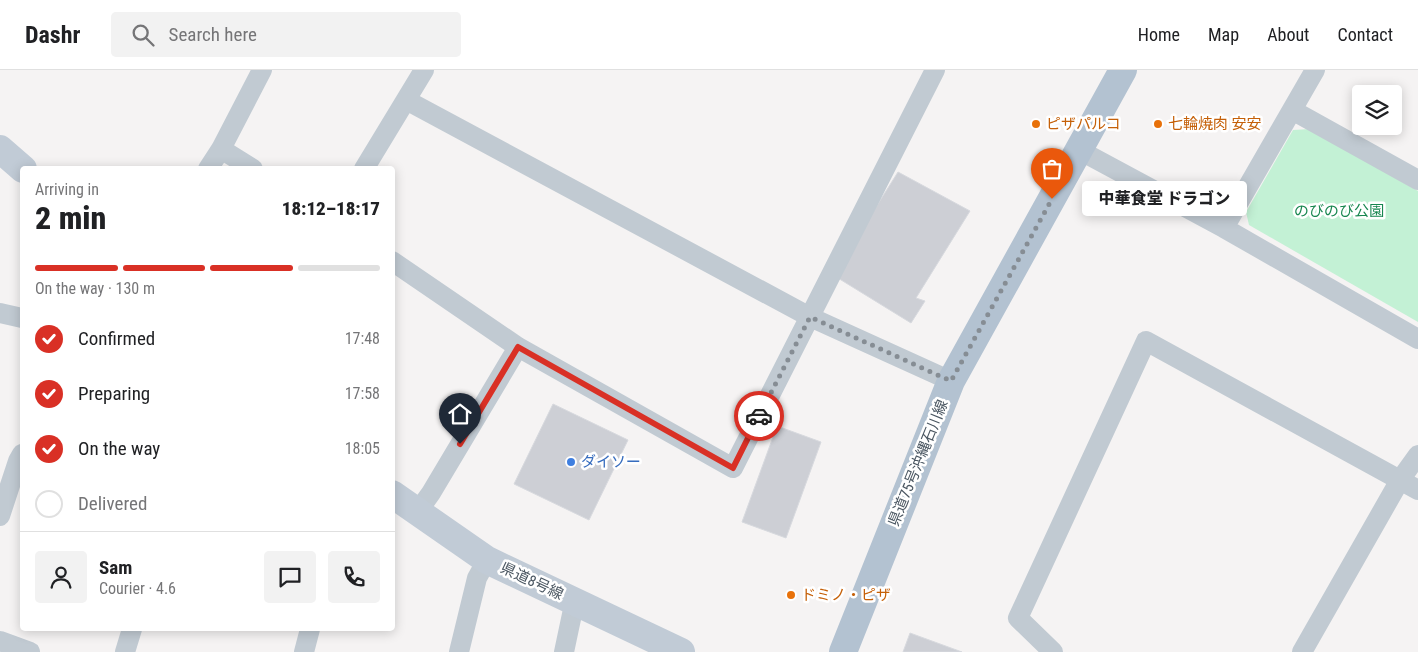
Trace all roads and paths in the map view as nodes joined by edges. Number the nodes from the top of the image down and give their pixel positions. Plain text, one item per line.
1 (262, 70) edge
2 (424, 70) edge
3 (935, 70) edge
4 (1123, 70) edge
5 (1314, 70) edge
6 (406, 100) junction
7 (1292, 110) junction
8 (0, 149) edge
9 (221, 149) junction
10 (1079, 150) junction
11 (20, 166) edge
12 (210, 166) edge
13 (248, 166) edge
14 (366, 166) edge
15 (1418, 180) edge
16 (1224, 228) junction
17 (395, 263) edge
18 (0, 313) edge
19 (810, 317) junction
20 (20, 318) edge
21 (1418, 339) edge
22 (518, 347) junction
23 (951, 381) junction
24 (1418, 456) edge
25 (20, 458) edge
26 (1400, 480) junction
27 (1418, 490) edge
28 (395, 496) edge
29 (418, 511) junction
30 (0, 516) edge
31 (487, 560) junction
32 (575, 600) junction
33 (131, 631) edge
34 (309, 631) edge
35 (0, 641) edge
36 (30, 652) edge
37 (126, 652) edge
38 (304, 652) edge
39 (459, 652) edge
40 (564, 652) edge
41 (681, 652) edge
42 (842, 652) edge
43 (1053, 652) edge
44 (1302, 652) edge

1 - 9 street
2 - 6 street
3 - 19 street
4 - 10 main road, 県道75号沖縄石川線
5 - 7 street
6 - 14 street
6 - 19 street
7 - 15 street
7 - 16 street
8 - 11 main road
9 - 12 street
9 - 13 street
10 - 16 street
10 - 23 main road, 県道75号沖縄石川線
16 - 21 street
17 - 22 street
18 - 20 street
19 - 22 street
19 - 23 street
22 - 29 street
23 - 42 main road, 県道75号沖縄石川線
24 - 26 street
25 - 30 street
26 - 27 street
26 - 43 street
26 - 44 street
28 - 29 main road, 県道8号線
29 - 31 main road, 県道8号線
31 - 32 main road, 県道8号線
31 - 39 street
32 - 40 street
32 - 41 main road, 県道8号線
33 - 37 street
34 - 38 street
35 - 36 street

